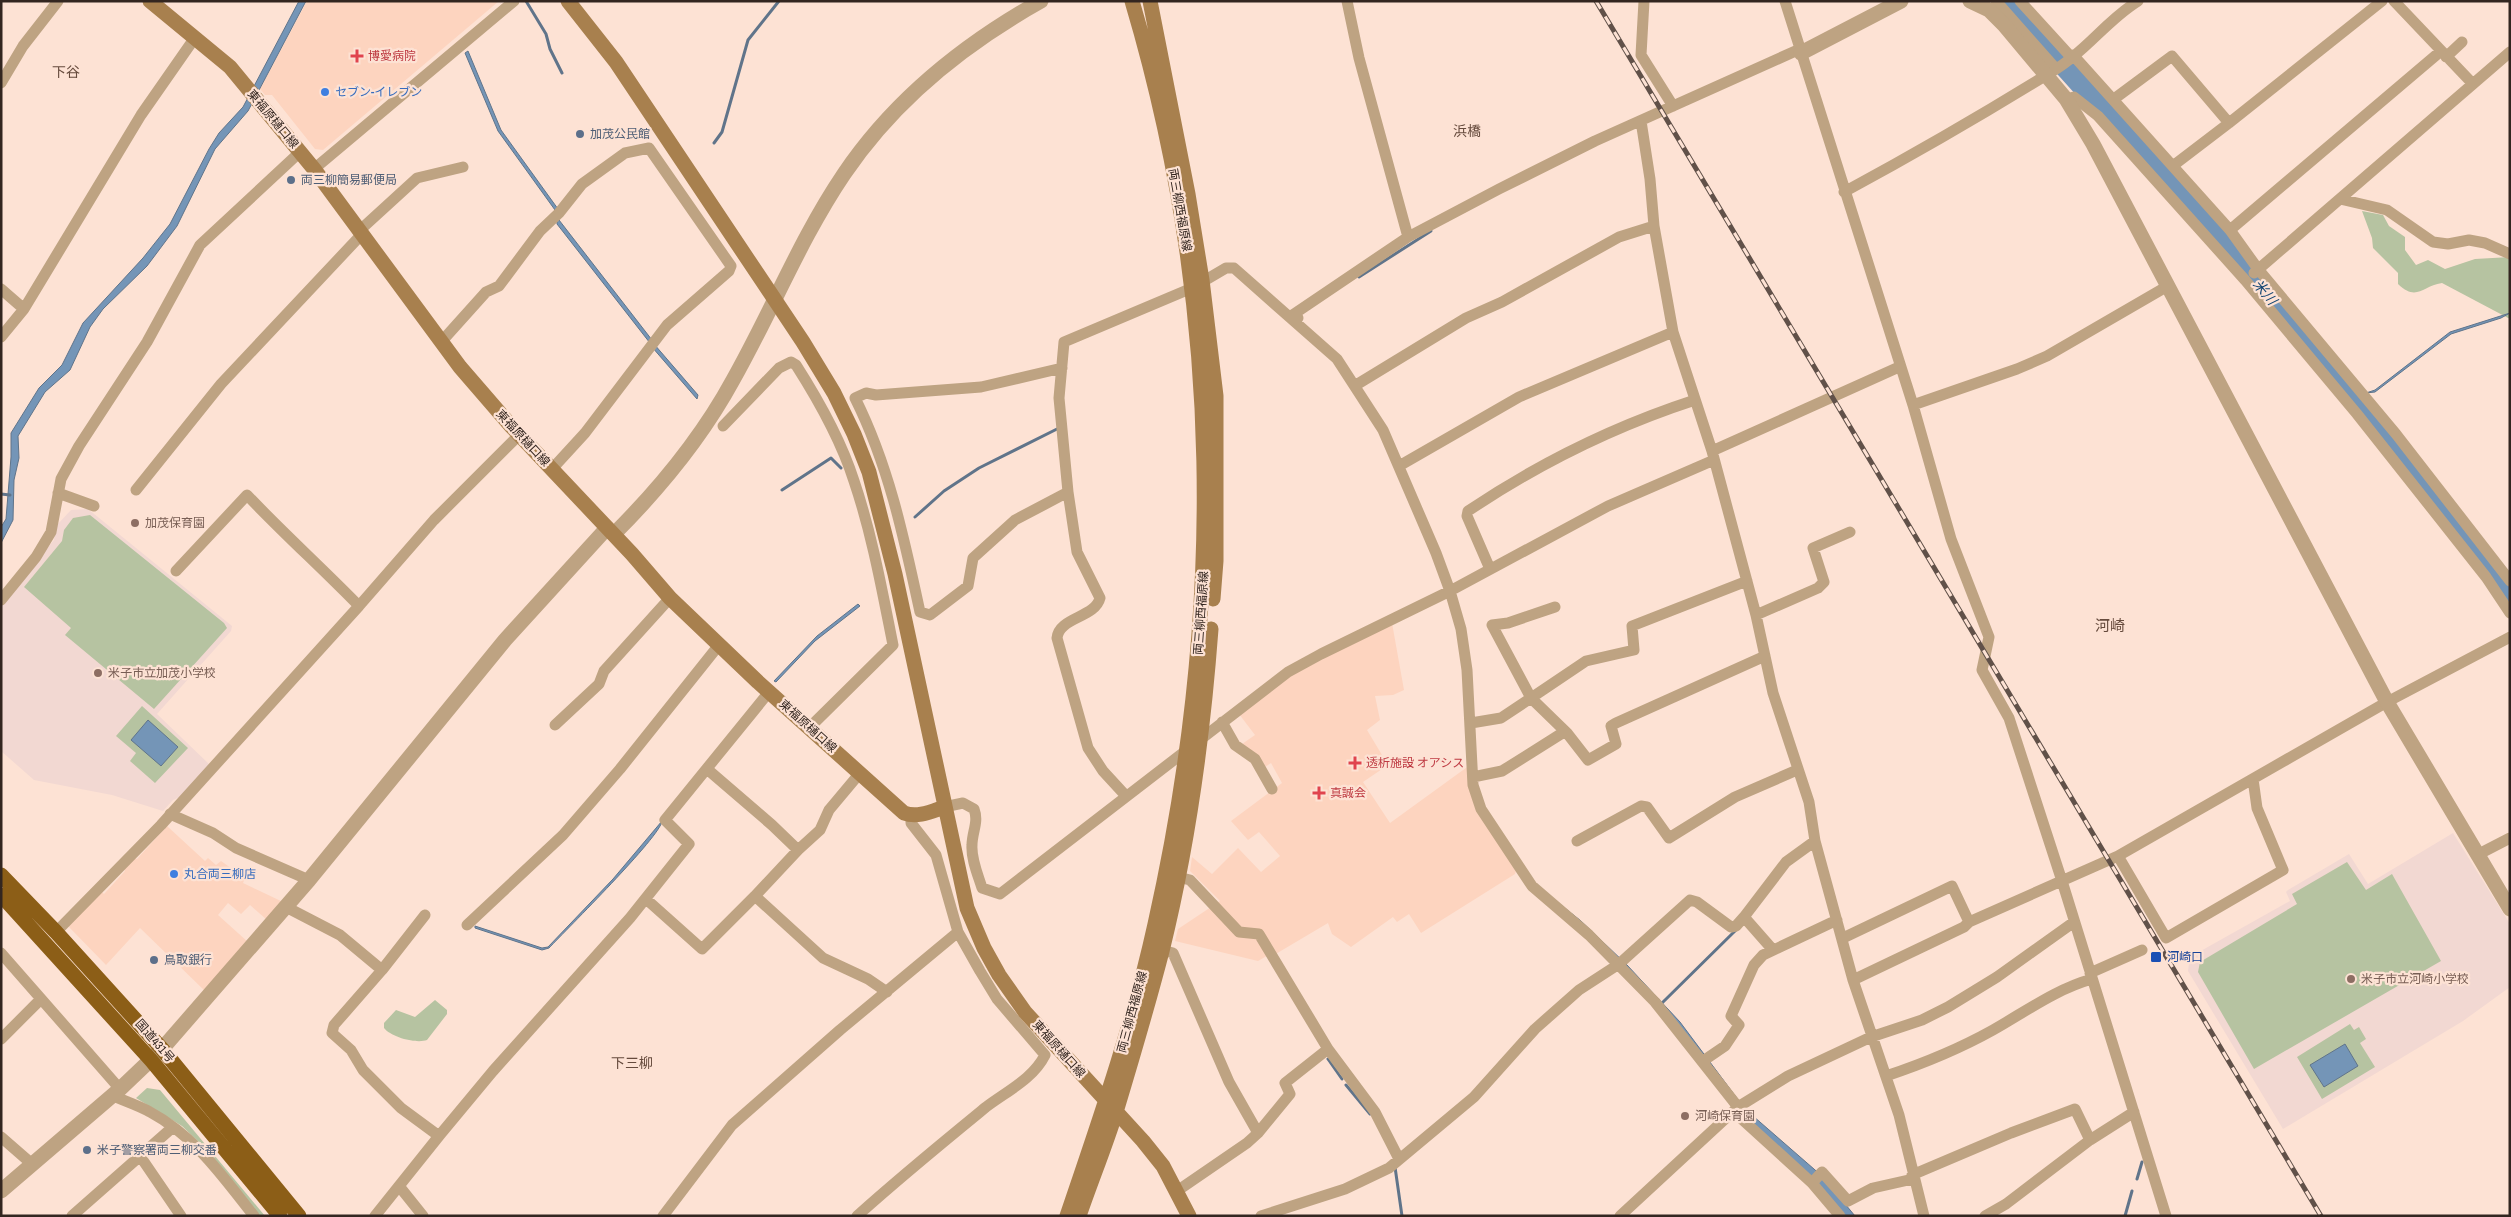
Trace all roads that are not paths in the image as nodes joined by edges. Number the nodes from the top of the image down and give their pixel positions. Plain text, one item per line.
1 (58, 1) edge
2 (150, 1) edge
3 (514, 1) edge
4 (568, 1) edge
5 (1041, 1) edge
6 (1132, 1) edge
7 (1150, 1) edge
8 (1347, 1) edge
9 (1644, 1) edge
10 (1785, 1) edge
11 (1901, 1) edge
12 (1970, 1) edge
13 (1996, 1) edge
14 (2020, 1) edge
15 (2138, 1) edge
16 (2382, 1) edge
17 (2394, 1) edge
18 (194, 40) junction
19 (2462, 42) dead end
20 (1801, 51) junction
21 (2510, 52) edge
22 (2444, 54) junction
23 (2071, 57) junction
24 (2054, 71) junction
25 (1, 83) edge
26 (2472, 83) junction
27 (2066, 99) junction
28 (2114, 99) junction
29 (1673, 106) junction
30 (1641, 121) junction
31 (2229, 123) junction
32 (300, 152) junction
33 (2174, 165) junction
34 (463, 166) dead end
35 (685, 166) junction
36 (314, 169) junction
37 (669, 177) junction
38 (1844, 192) junction
39 (2340, 199) junction
40 (1654, 226) junction
41 (2230, 230) junction
42 (361, 232) junction
43 (1408, 237) junction
44 (2510, 254) edge
45 (2258, 269) junction
46 (2244, 280) junction
47 (1197, 284) junction
48 (2166, 286) junction
49 (1, 289) edge
50 (774, 298) junction
51 (24, 309) junction
52 (1295, 321) junction
53 (1673, 332) junction
54 (1, 337) edge
55 (442, 341) junction
56 (1062, 368) junction
57 (1899, 368) junction
58 (1356, 385) junction
59 (1695, 400) junction
60 (1913, 405) junction
61 (723, 426) dead end
62 (519, 434) junction
63 (1713, 456) junction
64 (1399, 466) junction
65 (552, 468) junction
66 (136, 490) dead end
67 (1068, 492) junction
68 (58, 493) junction
69 (895, 498) junction
70 (878, 503) junction
71 (94, 506) dead end
72 (862, 507) junction
73 (610, 531) junction
74 (1850, 532) dead end
75 (1490, 569) junction
76 (176, 571) dead end
77 (2510, 580) edge
78 (1747, 581) junction
79 (1450, 591) junction
80 (670, 598) junction
81 (1, 600) edge
82 (359, 606) junction
83 (1555, 607) dead end
84 (2510, 613) edge
85 (1756, 615) junction
86 (2510, 637) edge
87 (719, 645) junction
88 (1765, 656) junction
89 (769, 692) junction
90 (1531, 698) junction
91 (2387, 702) junction
92 (1222, 722) junction
93 (1471, 723) junction
94 (555, 725) dead end
95 (810, 727) junction
96 (1564, 732) junction
97 (1200, 738) junction
98 (1188, 749) junction
99 (707, 769) junction
100 (1797, 770) junction
101 (860, 773) junction
102 (1473, 777) junction
103 (2253, 779) junction
104 (1272, 789) dead end
105 (1126, 796) junction
106 (944, 808) junction
107 (170, 814) junction
108 (911, 816) junction
109 (2510, 838) edge
110 (1577, 841) dead end
111 (1815, 842) junction
112 (798, 850) junction
113 (2477, 855) junction
114 (2118, 856) junction
115 (1, 876) edge
116 (1178, 877) junction
117 (309, 880) junction
118 (2062, 881) junction
119 (1, 895) edge
120 (755, 896) junction
121 (646, 899) junction
122 (286, 907) junction
123 (2510, 909) edge
124 (425, 915) dead end
125 (1744, 917) junction
126 (1837, 920) junction
127 (1970, 922) junction
128 (2074, 922) junction
129 (468, 925) dead end
130 (56, 932) junction
131 (958, 932) junction
132 (1843, 938) junction
133 (1162, 950) junction
134 (1773, 950) junction
135 (2142, 950) dead end
136 (1, 953) edge
137 (1619, 964) junction
138 (382, 970) junction
139 (2091, 976) junction
140 (1853, 980) junction
141 (887, 992) junction
142 (41, 999) junction
143 (1871, 1037) junction
144 (1, 1039) edge
145 (162, 1049) junction
146 (1328, 1049) junction
147 (151, 1060) junction
148 (1703, 1062) junction
149 (1886, 1076) junction
150 (115, 1092) junction
151 (1111, 1107) junction
152 (1736, 1110) junction
153 (2134, 1112) junction
154 (173, 1126) junction
155 (1258, 1133) junction
156 (439, 1136) junction
157 (1, 1137) edge
158 (2090, 1140) junction
159 (140, 1156) junction
160 (1399, 1159) junction
161 (32, 1164) junction
162 (1913, 1177) junction
163 (1816, 1179) junction
164 (399, 1186) junction
165 (1, 1191) edge
166 (1177, 1191) junction
167 (176, 1214) edge
168 (72, 1216) edge
169 (254, 1216) edge
170 (280, 1216) edge
171 (299, 1216) edge
172 (375, 1216) edge
173 (423, 1216) edge
174 (663, 1216) edge
175 (857, 1216) edge
176 (1067, 1216) edge
177 (1080, 1216) edge
178 (1189, 1216) edge
179 (1261, 1216) edge
180 (1620, 1216) edge
181 (1840, 1216) edge
182 (1924, 1216) edge
183 (1985, 1216) edge
184 (2166, 1216) edge

1 - 25 street
2 - 18 main road, 東福原樋口線
3 - 36 street
4 - 35 main road, 東福原樋口線
5 - 50 street
6 - 47 main road, 両三柳西福原線
7 - 47 main road, 両三柳西福原線
8 - 43 street
9 - 29 street
10 - 20 street
11 - 20 street
12 - 24 street
13 - 24 street
14 - 23 street
15 - 23 street
16 - 31 street
17 - 22 street
18 - 32 main road, 東福原樋口線
18 - 51 street
19 - 22 street
20 - 29 street
20 - 38 street
21 - 26 street
22 - 26 street
22 - 41 street
23 - 24 street
23 - 28 street
24 - 27 street
24 - 38 street
26 - 39 street
27 - 46 street
27 - 48 street
28 - 31 street
28 - 33 street
29 - 30 street
30 - 40 street
30 - 43 street
31 - 33 street
32 - 36 main road, 東福原樋口線
32 - 68 street
33 - 41 street
34 - 42 street
35 - 37 street
35 - 50 main road, 東福原樋口線
36 - 42 main road, 東福原樋口線
37 - 55 street
37 - 65 street
38 - 57 street
39 - 44 street
39 - 45 street
40 - 53 street
40 - 58 street
41 - 45 street
42 - 55 main road, 東福原樋口線
42 - 66 street
43 - 52 street
45 - 46 street
45 - 77 street
46 - 84 street
47 - 52 street
47 - 56 street
47 - 97 main road, 両三柳西福原線
47 - 98 main road, 両三柳西福原線
48 - 60 street
48 - 91 street
49 - 51 street
50 - 70 main road, 東福原樋口線
50 - 73 street
51 - 54 street
52 - 58 street
53 - 59 street
53 - 64 street
55 - 62 main road, 東福原樋口線
56 - 67 street
56 - 69 street
57 - 60 street
57 - 63 street
58 - 64 street
59 - 63 street
59 - 75 street
60 - 118 street
61 - 72 street
62 - 65 main road, 東福原樋口線
62 - 82 street
63 - 75 street
63 - 78 street
64 - 79 street
65 - 73 main road, 東福原樋口線
67 - 69 street
67 - 105 street
68 - 71 street
68 - 81 street
69 - 70 street
70 - 72 street
70 - 106 main road, 東福原樋口線
72 - 95 street
73 - 80 main road, 東福原樋口線
73 - 117 street
74 - 85 street
75 - 79 street
76 - 82 street
78 - 85 street
78 - 90 street
79 - 92 street
79 - 93 street
80 - 87 main road, 東福原樋口線
80 - 94 street
82 - 107 street
83 - 90 street
85 - 88 street
86 - 91 street
87 - 89 main road, 東福原樋口線
87 - 129 street
88 - 96 street
88 - 100 street
89 - 95 main road, 東福原樋口線
89 - 99 street
90 - 93 street
90 - 96 street
91 - 103 street
91 - 113 street
92 - 97 street
92 - 104 street
93 - 102 street
95 - 101 main road, 東福原樋口線
96 - 102 street
97 - 98 street
97 - 116 main road, 両三柳西福原線
98 - 105 street
98 - 151 main road, 両三柳西福原線
99 - 112 street
99 - 121 street
100 - 110 street
100 - 111 street
101 - 108 main road, 東福原樋口線
101 - 112 street
102 - 137 street
103 - 114 street
103 - 114 street
105 - 106 street
106 - 108 main road
106 - 151 main road, 東福原樋口線
107 - 117 street
107 - 130 street
108 - 131 street
109 - 113 street
111 - 125 street
111 - 126 street
112 - 120 street
113 - 123 street
114 - 118 street
115 - 130 highway, 国道431号
116 - 133 main road, 両三柳西福原線
116 - 146 street
117 - 122 street
118 - 127 street
118 - 128 street
119 - 147 highway, 国道431号
120 - 121 street
120 - 141 street
121 - 156 street
122 - 138 street
122 - 145 street
124 - 138 street
125 - 134 street
125 - 137 street
126 - 132 street
126 - 134 street
127 - 132 street
127 - 140 street
128 - 139 street
128 - 143 street
130 - 145 highway, 国道431号
131 - 141 street
131 - 175 street
132 - 140 street
133 - 151 main road, 両三柳西福原線
133 - 155 street
134 - 148 street
135 - 139 street
136 - 142 street
137 - 148 street
137 - 160 street
138 - 156 street
139 - 149 street
139 - 153 street
140 - 143 street
141 - 174 street
142 - 144 street
142 - 150 street
143 - 149 street
143 - 152 street
145 - 147 street
145 - 171 highway, 国道431号
146 - 155 street
146 - 160 street
147 - 150 street
147 - 170 highway, 国道431号
148 - 152 street
149 - 162 street
150 - 154 street
150 - 161 street
151 - 166 main road, 東福原樋口線
151 - 176 main road, 両三柳西福原線
151 - 177 main road, 両三柳西福原線
152 - 163 street
152 - 180 street
153 - 158 street
153 - 184 street
154 - 159 street
154 - 169 street
155 - 166 street
156 - 164 street
157 - 161 street
158 - 162 street
158 - 183 street
159 - 167 street
159 - 168 street
160 - 179 street
161 - 165 street
162 - 163 street
162 - 182 street
163 - 181 street
164 - 172 street
164 - 173 street
166 - 178 main road, 東福原樋口線

